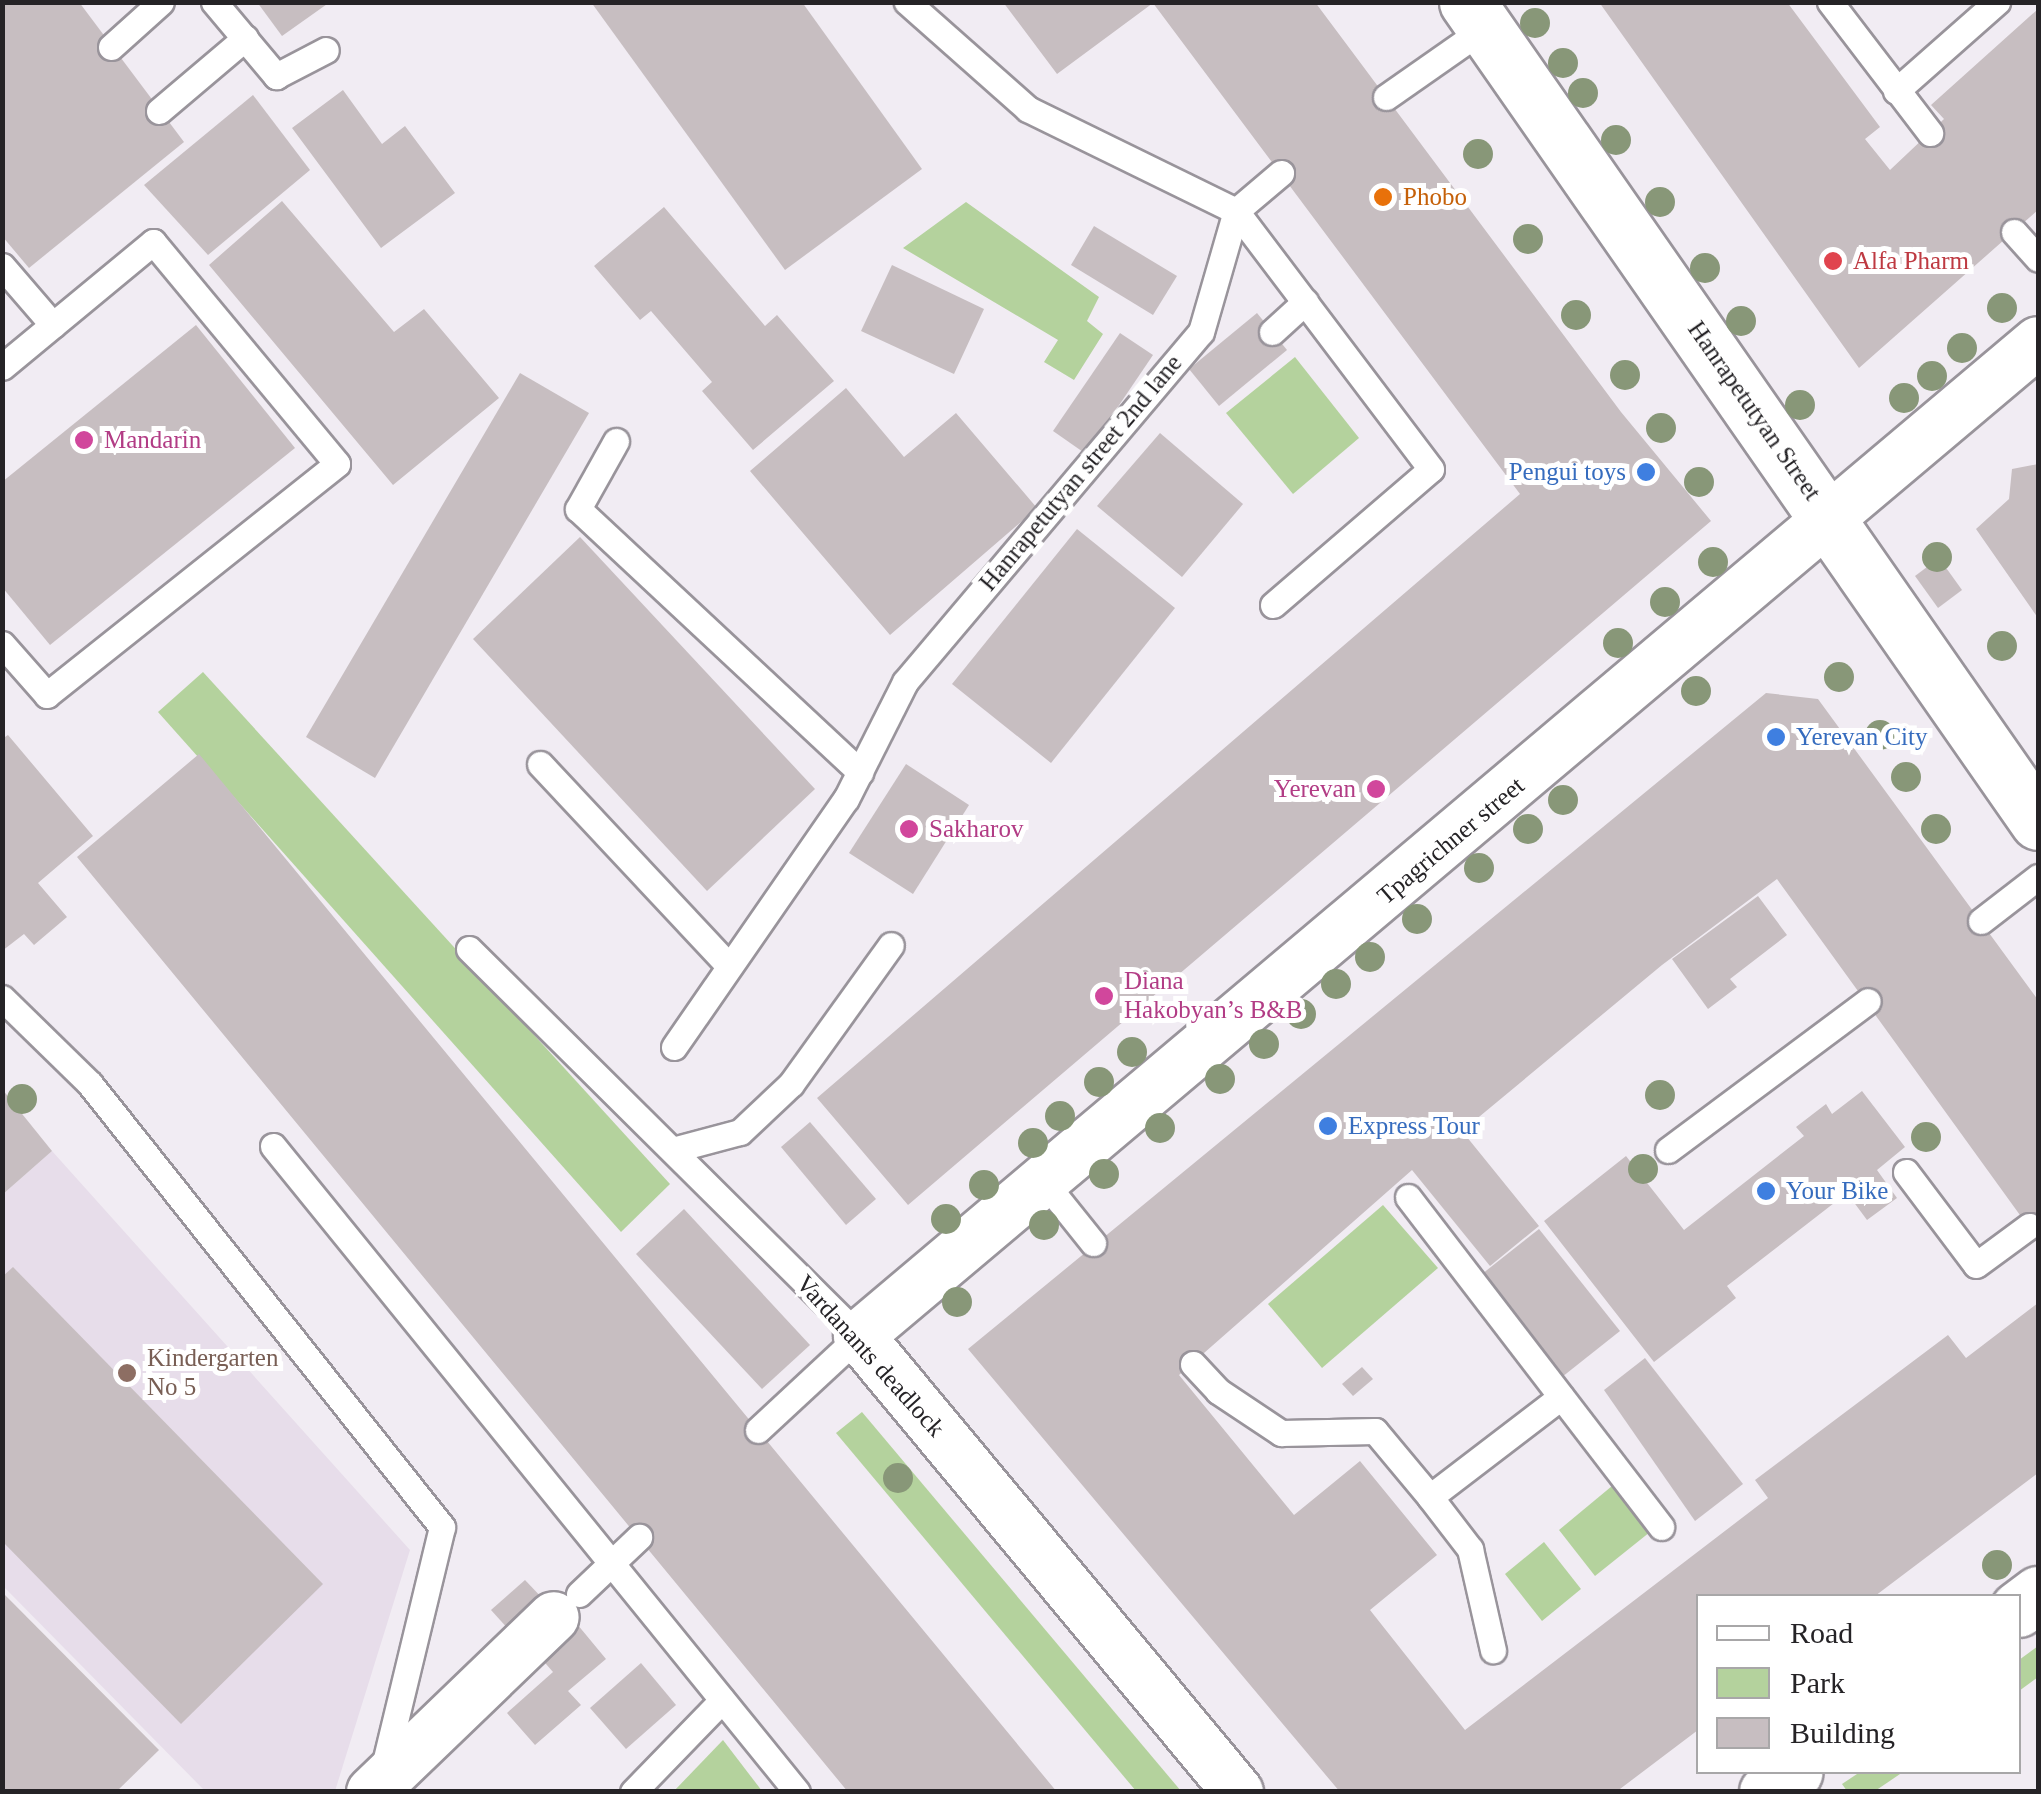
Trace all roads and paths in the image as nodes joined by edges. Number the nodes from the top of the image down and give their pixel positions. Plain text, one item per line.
1 (160, 2) edge
2 (214, 2) edge
3 (907, 2) edge
4 (1830, 2) edge
5 (1997, 2) edge
6 (1476, 15) edge
7 (245, 38) junction
8 (111, 48) dead end
9 (326, 50) dead end
10 (1896, 91) junction
11 (1386, 97) dead end
12 (159, 112) dead end
13 (1930, 132) dead end
14 (1281, 173) dead end
15 (1236, 210) junction
16 (2014, 232) dead end
17 (2038, 258) edge
18 (2, 266) edge
19 (1305, 302) junction
20 (53, 325) junction
21 (1272, 332) dead end
22 (2038, 342) edge
23 (2, 367) edge
24 (616, 441) dead end
25 (1830, 522) junction
26 (1274, 605) dead end
27 (2, 644) edge
28 (540, 764) dead end
29 (860, 772) junction
30 (2038, 822) edge
31 (2038, 877) edge
32 (1981, 921) dead end
33 (890, 944) dead end
34 (469, 949) dead end
35 (727, 964) junction
36 (2, 998) edge
37 (1868, 1001) dead end
38 (674, 1048) dead end
39 (274, 1146) dead end
40 (676, 1149) junction
41 (1668, 1150) dead end
42 (1906, 1172) dead end
43 (1045, 1183) junction
44 (1408, 1197) dead end
45 (2028, 1226) dead end
46 (1093, 1243) dead end
47 (859, 1336) junction
48 (1193, 1364) dead end
49 (1561, 1396) junction
50 (758, 1430) dead end
51 (1430, 1497) junction
52 (1662, 1527) dead end
53 (639, 1537) dead end
54 (614, 1563) junction
55 (566, 1606) joint
56 (1493, 1650) dead end
57 (722, 1700) junction
58 (1792, 1774) edge
59 (377, 1784) edge
60 (633, 1792) edge
61 (796, 1792) edge
62 (1238, 1792) edge
63 (1767, 1792) edge

1 - 8 lane
2 - 7 lane
3 - 15 lane
4 - 10 lane
5 - 10 lane
6 - 11 lane
6 - 25 street, Hanrapetutyan Street
7 - 9 lane
7 - 12 lane
10 - 13 lane
14 - 15 lane
15 - 19 lane
15 - 29 lane, Hanrapetutyan street 2nd lane
16 - 17 lane
18 - 20 lane
19 - 21 lane
19 - 26 lane
20 - 23 lane
20 - 27 lane
22 - 25 street, Tpagrichner street
24 - 29 lane
25 - 30 street, Hanrapetutyan Street
25 - 43 street, Tpagrichner street
28 - 35 lane
29 - 35 lane, Hanrapetutyan street 2nd lane
31 - 32 lane
33 - 40 lane
34 - 40 lane, Vardanants deadlock
35 - 38 lane, Hanrapetutyan street 2nd lane
36 - 59 lane
37 - 41 lane
39 - 54 lane
40 - 47 lane, Vardanants deadlock
42 - 45 lane
43 - 46 lane
43 - 47 street, Tpagrichner street
44 - 49 lane
47 - 50 lane
47 - 62 street, Vardanants deadlock
48 - 51 lane
49 - 51 lane
49 - 52 lane
51 - 56 lane
53 - 54 lane
54 - 55 lane
54 - 57 lane
55 - 59 street
57 - 60 lane
57 - 61 lane
58 - 63 street

